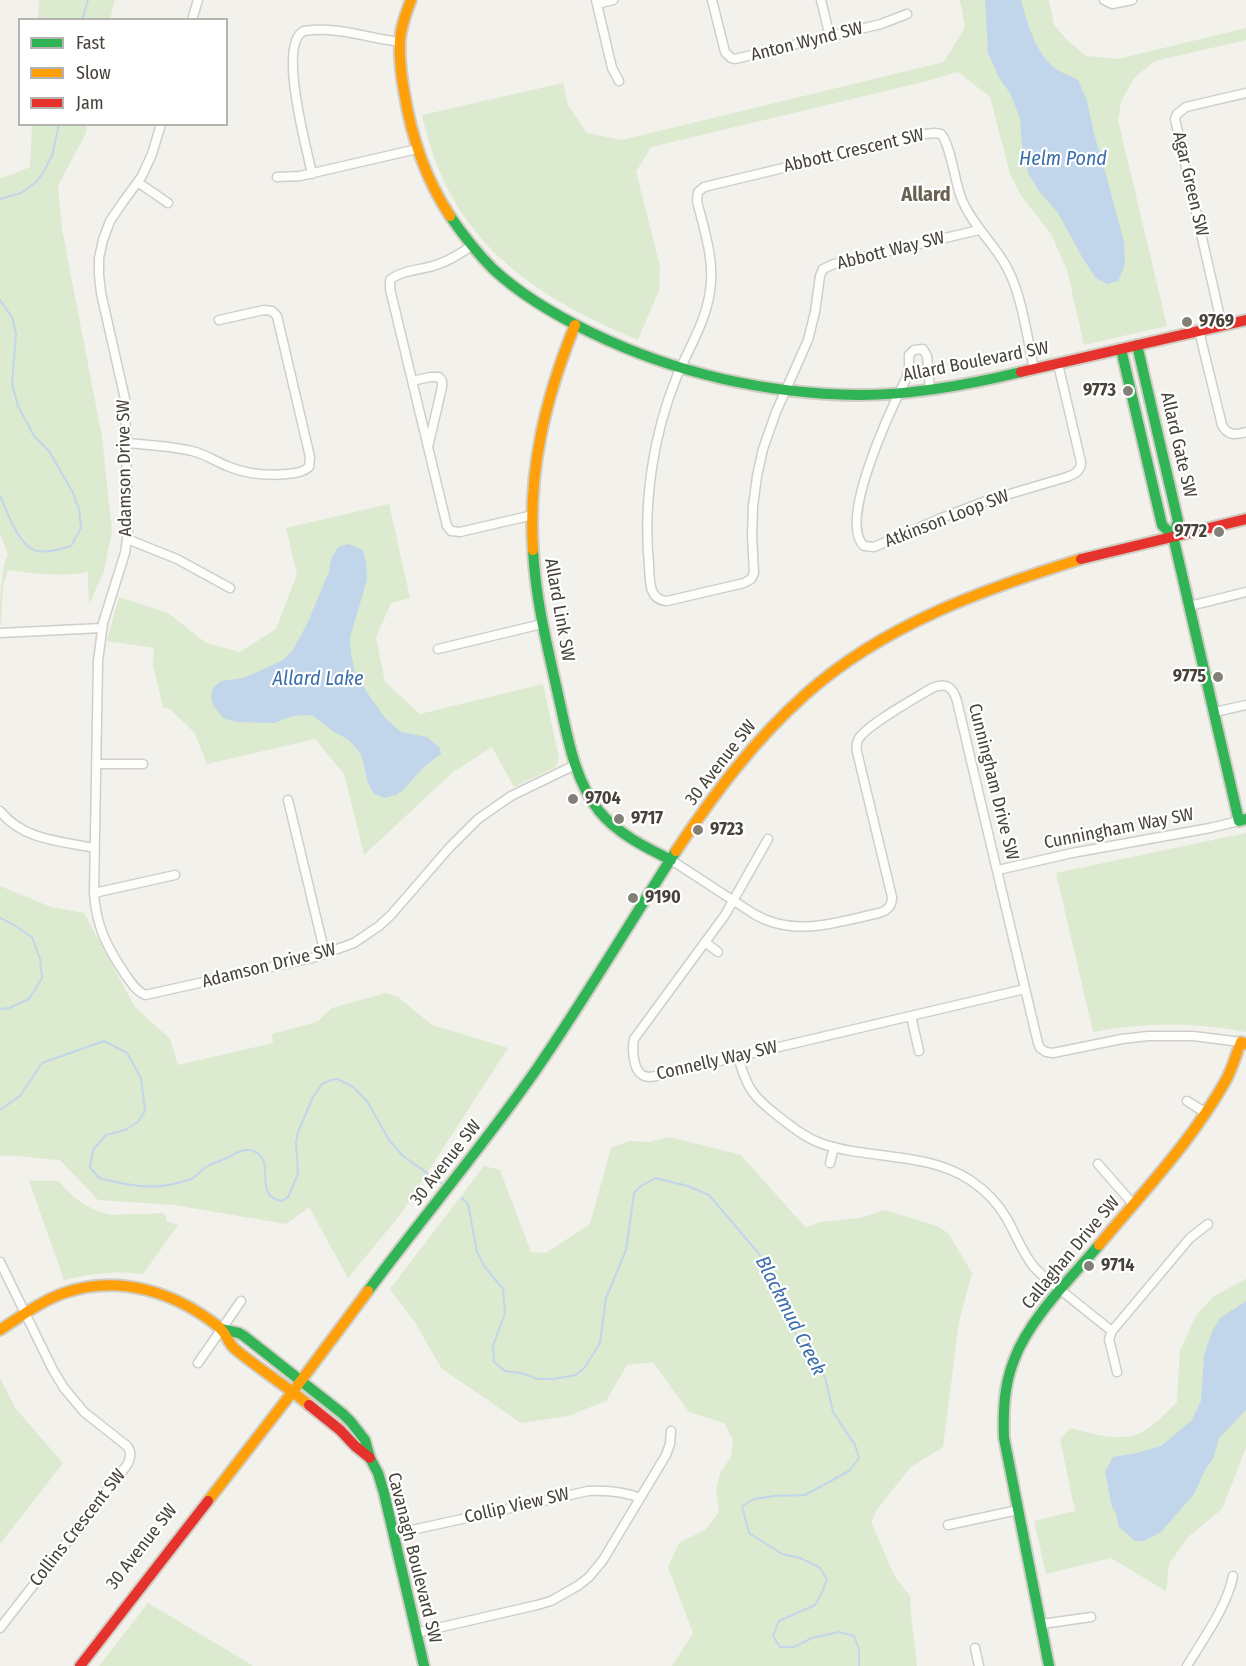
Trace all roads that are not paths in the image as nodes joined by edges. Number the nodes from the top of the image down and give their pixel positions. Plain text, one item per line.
1 (198, 0) edge
2 (411, 0) edge
3 (613, 0) edge
4 (712, 0) edge
5 (821, 0) edge
6 (1104, 0) edge
7 (1132, 0) edge
8 (597, 2) edge
9 (907, 14) dead end
10 (193, 18) edge
11 (830, 37) junction
12 (400, 42) junction
13 (619, 81) dead end
14 (1246, 93) edge
15 (160, 126) edge
16 (417, 149) junction
17 (312, 174) junction
18 (277, 177) dead end
19 (139, 183) junction
20 (168, 203) dead end
21 (979, 230) junction
22 (471, 246) junction
23 (219, 320) dead end
24 (1246, 320) edge
25 (575, 325) junction
26 (1222, 326) junction
27 (1199, 331) junction
28 (1137, 345) junction
29 (1121, 349) junction
30 (1058, 364) junction
31 (681, 368) junction
32 (1034, 369) junction
33 (412, 381) junction
34 (786, 390) junction
35 (930, 390) junction
36 (899, 393) junction
37 (1246, 432) edge
38 (127, 443) junction
39 (428, 446) junction
40 (532, 515) junction
41 (1246, 519) edge
42 (1173, 536) junction
43 (127, 539) junction
44 (230, 588) dead end
45 (1246, 592) edge
46 (1190, 606) junction
47 (542, 624) junction
48 (102, 628) junction
49 (0, 633) edge
50 (438, 650) dead end
51 (1246, 705) edge
52 (1215, 712) junction
53 (96, 764) junction
54 (143, 765) dead end
55 (574, 765) junction
56 (288, 800) dead end
57 (0, 811) edge
58 (1243, 820) edge
59 (768, 839) dead end
60 (94, 848) junction
61 (671, 860) junction
62 (998, 870) junction
63 (175, 875) dead end
64 (94, 893) junction
65 (733, 900) junction
66 (705, 942) junction
67 (718, 952) dead end
68 (325, 954) junction
69 (1025, 989) junction
70 (911, 1016) junction
71 (1244, 1043) edge
72 (919, 1051) dead end
73 (738, 1057) junction
74 (1187, 1101) dead end
75 (1206, 1113) junction
76 (852, 1138) dead end
77 (834, 1147) junction
78 (850, 1150) junction
79 (830, 1163) dead end
80 (1098, 1164) dead end
81 (1133, 1204) junction
82 (1208, 1224) dead end
83 (0, 1262) edge
84 (1061, 1290) junction
85 (241, 1301) dead end
86 (25, 1314) junction
87 (221, 1329) junction
88 (0, 1330) edge
89 (1112, 1331) junction
90 (198, 1363) dead end
91 (1117, 1372) dead end
92 (298, 1379) junction
93 (290, 1390) junction
94 (671, 1431) dead end
95 (370, 1458) junction
96 (640, 1498) junction
97 (1018, 1510) junction
98 (948, 1526) dead end
99 (394, 1534) junction
100 (1233, 1576) dead end
101 (1091, 1617) dead end
102 (1042, 1624) junction
103 (0, 1628) edge
104 (416, 1633) junction
105 (975, 1648) dead end
106 (71, 1666) edge
107 (80, 1666) edge
108 (424, 1666) edge
109 (979, 1666) edge
110 (1049, 1666) edge
111 (1187, 1666) edge

1 - 10 street
2 - 12 street, Allard Boulevard SW
3 - 8 street
4 - 11 street, Anton Wynd SW
5 - 11 street
6 - 7 street
8 - 13 street
9 - 11 street, Anton Wynd SW
12 - 16 street, Allard Boulevard SW
12 - 17 street
14 - 26 street, Agar Green SW
15 - 19 street, Adamson Drive SW
16 - 17 street
16 - 22 street, Allard Boulevard SW
17 - 18 street
19 - 20 street
19 - 38 street, Adamson Drive SW
21 - 31 street, Abbott Crescent SW
21 - 32 street, Abbott Crescent SW
21 - 34 street, Abbott Way SW
22 - 25 street, Allard Boulevard SW
22 - 33 street
23 - 38 street
24 - 26 street, Allard Boulevard SW
25 - 31 street, Allard Boulevard SW
25 - 40 street, Allard Link SW
26 - 27 street, Allard Boulevard SW
27 - 28 street, Allard Boulevard SW
27 - 37 street
28 - 29 street, Allard Boulevard SW
28 - 42 street, Allard Gate SW
29 - 30 street, Allard Boulevard SW
29 - 42 street, Allard Gate SW
30 - 32 street, Allard Boulevard SW
30 - 36 street, Atkinson Loop SW
31 - 34 street, Allard Boulevard SW
31 - 34 street, Abbott Crescent SW
32 - 35 street, Allard Boulevard SW
33 - 39 street
33 - 39 street
34 - 36 street, Allard Boulevard SW
35 - 36 street, Allard Boulevard SW
35 - 36 street
38 - 43 street, Adamson Drive SW
39 - 40 street
40 - 47 street, Allard Link SW
41 - 42 street, 30 Avenue SW
42 - 46 street
42 - 61 street, 30 Avenue SW
43 - 44 street
43 - 48 street, Adamson Drive SW
45 - 46 street
46 - 52 street
47 - 50 street
47 - 55 street, Allard Link SW
48 - 49 street
48 - 53 street, Adamson Drive SW
51 - 52 street
52 - 58 street
53 - 54 street
53 - 60 street, Adamson Drive SW
55 - 61 street, Allard Link SW
55 - 68 street, Adamson Drive SW
56 - 68 street
57 - 60 street
58 - 62 street, Cunningham Way SW
59 - 65 street
60 - 64 street, Adamson Drive SW
61 - 65 street, Cunningham Drive SW
61 - 92 street, 30 Avenue SW
62 - 65 street, Cunningham Drive SW
62 - 69 street, Cunningham Drive SW
63 - 64 street
64 - 68 street, Adamson Drive SW
65 - 66 street, Connelly Way SW
66 - 67 street
66 - 73 street, Connelly Way SW
69 - 70 street, Connelly Way SW
69 - 71 street, Cunningham Drive SW
70 - 72 street
70 - 73 street, Connelly Way SW
71 - 75 street, Callaghan Drive SW
73 - 77 street
74 - 75 street
75 - 81 street, Callaghan Drive SW
76 - 78 street
77 - 78 street
77 - 79 street
78 - 84 street
80 - 81 street
81 - 84 street, Callaghan Drive SW
82 - 89 street
83 - 86 street
84 - 89 street
84 - 97 street, Callaghan Drive SW
85 - 87 street
86 - 87 street
86 - 88 street
86 - 103 street, Collins Crescent SW
87 - 90 street
87 - 92 street, Cavanagh Boulevard SW
87 - 93 street
89 - 91 street
92 - 93 street, 30 Avenue SW
92 - 95 street, Cavanagh Boulevard SW
93 - 95 street
93 - 106 street, 30 Avenue SW
93 - 107 street, 30 Avenue SW
94 - 96 street
95 - 99 street, Cavanagh Boulevard SW
96 - 99 street, Collip View SW
96 - 104 street
97 - 98 street
97 - 102 street, Callaghan Drive SW
99 - 104 street, Cavanagh Boulevard SW
100 - 111 street
101 - 102 street
102 - 110 street, Callaghan Drive SW
104 - 108 street, Cavanagh Boulevard SW
105 - 109 street

